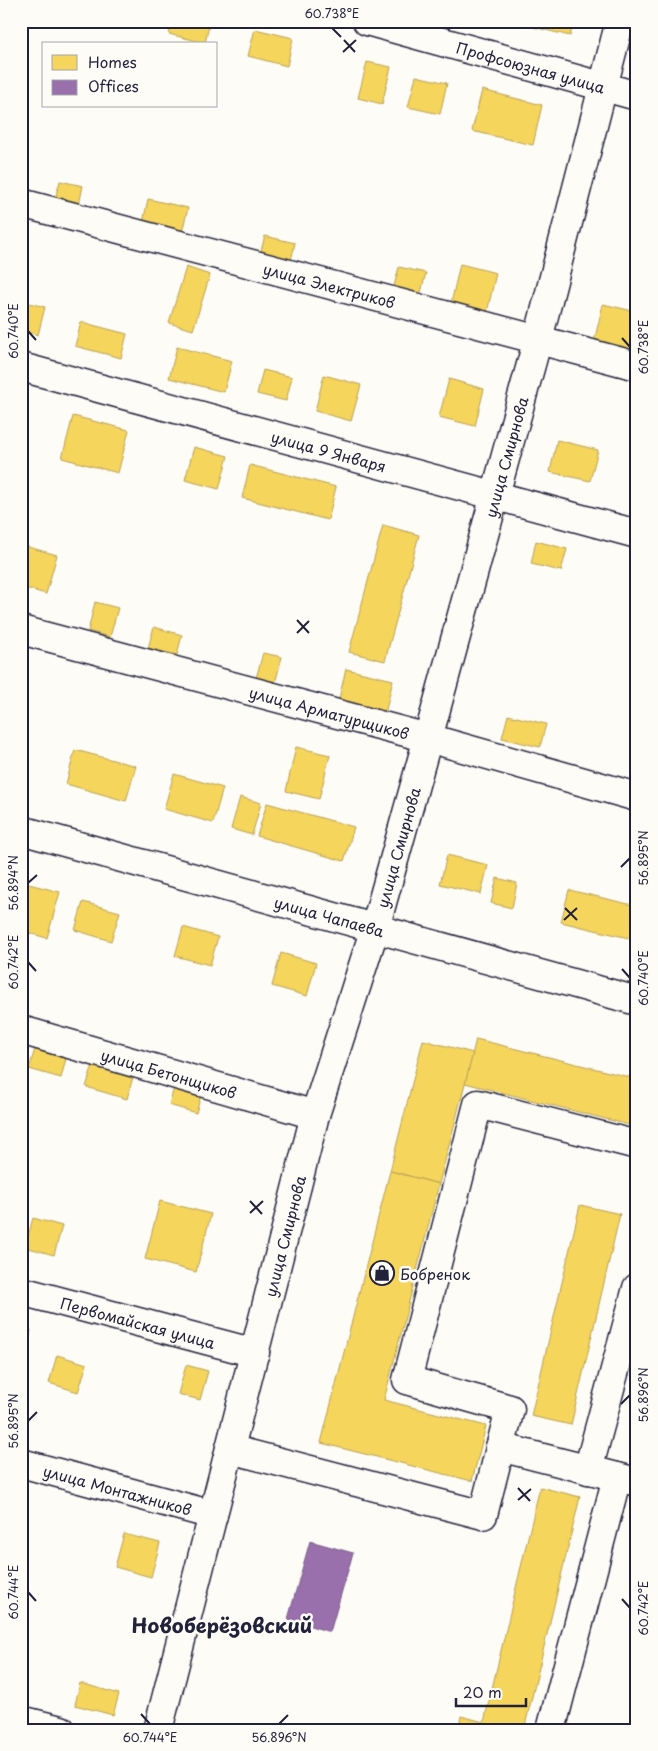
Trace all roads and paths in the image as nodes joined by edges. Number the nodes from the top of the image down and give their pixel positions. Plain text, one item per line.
1 (366, 21) edge
2 (620, 21) edge
3 (602, 87) junction
4 (637, 96) edge
5 (21, 203) edge
6 (538, 339) junction
7 (637, 366) edge
8 (21, 367) edge
9 (496, 495) junction
10 (637, 534) edge
11 (21, 630) edge
12 (428, 738) junction
13 (637, 797) edge
14 (21, 830) edge
15 (375, 928) junction
16 (637, 1001) edge
17 (21, 1030) edge
18 (315, 1115) junction
19 (637, 1145) edge
20 (637, 1288) edge
21 (21, 1291) edge
22 (255, 1353) junction
23 (500, 1448) junction
24 (230, 1449) junction
25 (21, 1464) edge
26 (588, 1470) junction
27 (627, 1480) edge
28 (213, 1515) junction
29 (21, 1720) edge
30 (62, 1730) edge
31 (158, 1730) edge
32 (551, 1730) edge

1 - 3 street, Профсоюзная улица
2 - 3 street, улица Смирнова
3 - 4 street, Профсоюзная улица
3 - 6 street, улица Смирнова
5 - 6 street, улица Электриков
6 - 7 street, улица Электриков
6 - 9 street, улица Смирнова
8 - 9 street, улица 9 Января
9 - 10 street, улица 9 Января
9 - 12 street, улица Смирнова
11 - 12 street, улица Арматурщиков
12 - 13 street, улица Арматурщиков
12 - 15 street, улица Смирнова
14 - 15 street, улица Чапаева
15 - 16 street, улица Чапаева
15 - 18 street, улица Смирнова
17 - 18 street, улица Бетонщиков
18 - 22 street, улица Смирнова
19 - 23 street
20 - 26 street
21 - 22 street, Первомайская улица
22 - 24 street, улица Смирнова
23 - 24 street
23 - 26 street
24 - 28 street, улица Смирнова
25 - 28 street, улица Монтажников
26 - 27 street
27 - 32 street
28 - 31 street, улица Смирнова
29 - 30 street

